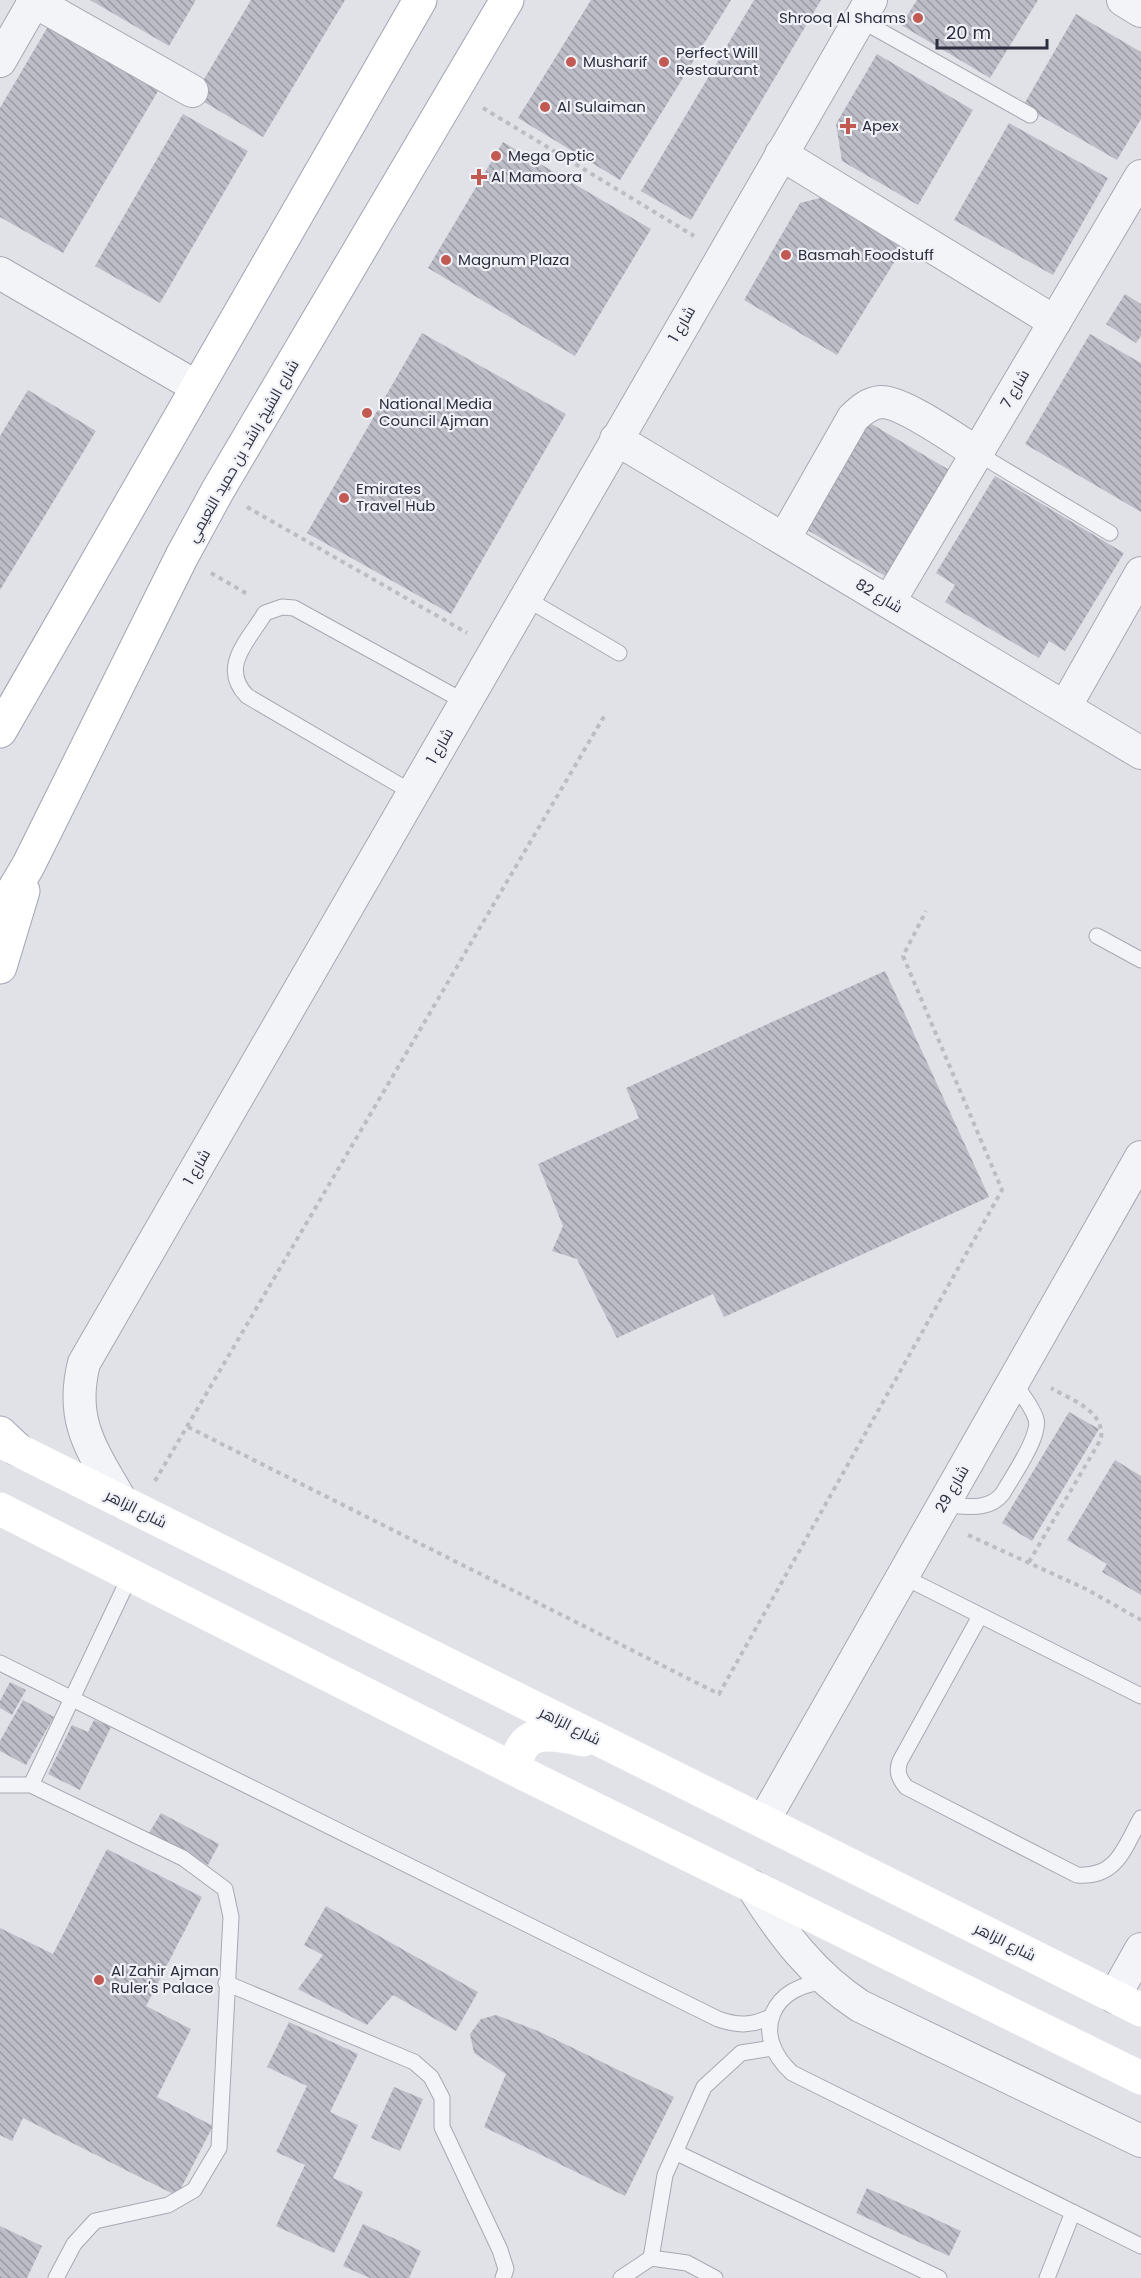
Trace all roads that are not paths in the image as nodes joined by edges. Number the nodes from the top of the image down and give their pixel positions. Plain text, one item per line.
1 (34, 0) edge
2 (507, 0) edge
3 (1123, 0) edge
4 (419, 1) edge
5 (865, 10) edge
6 (1141, 11) edge
7 (0, 62) edge
8 (192, 90) dead end
9 (1030, 115) dead end
10 (781, 154) junction
11 (1141, 176) edge
12 (0, 273) edge
13 (1055, 322) junction
14 (197, 387) junction
15 (616, 439) junction
16 (977, 453) junction
17 (1110, 533) dead end
18 (784, 539) junction
19 (1141, 573) edge
20 (525, 598) junction
21 (889, 602) junction
22 (619, 652) dead end
23 (465, 702) junction
24 (1065, 707) junction
25 (0, 731) edge
26 (1141, 753) edge
27 (413, 792) junction
28 (28, 866) junction
29 (0, 913) edge
30 (1097, 936) dead end
31 (1141, 960) edge
32 (0, 967) edge
33 (1141, 1157) edge
34 (1017, 1376) junction
35 (6, 1441) edge
36 (129, 1505) junction
37 (0, 1509) edge
38 (939, 1512) junction
39 (130, 1576) junction
40 (902, 1576) junction
41 (980, 1616) junction
42 (0, 1663) edge
43 (1141, 1696) edge
44 (72, 1700) junction
45 (609, 1746) junction
46 (516, 1770) junction
47 (0, 1785) edge
48 (31, 1785) junction
49 (1141, 1818) edge
50 (764, 1820) junction
51 (752, 1886) junction
52 (1141, 1949) edge
53 (226, 1983) junction
54 (828, 1983) junction
55 (1127, 2004) edge
56 (772, 2016) junction
57 (772, 2048) junction
58 (1141, 2078) edge
59 (1141, 2141) edge
60 (675, 2152) junction
61 (1072, 2212) junction
62 (1141, 2246) edge
63 (651, 2258) junction
64 (56, 2278) edge
65 (503, 2278) edge
66 (621, 2278) edge
67 (715, 2278) edge
68 (939, 2278) edge
69 (1047, 2278) edge

1 - 7 street
1 - 8 street
2 - 28 main road, شارع الشيخ راشد بن حميد النعيمي
3 - 6 street
4 - 14 main road
5 - 9 lane
5 - 10 street, شارع 1
10 - 13 street
10 - 15 street, شارع 1
11 - 13 street, شارع 7
12 - 14 street
13 - 16 street, شارع 7
14 - 25 main road
15 - 18 street, شارع 82
15 - 20 street, شارع 1
16 - 17 lane
16 - 18 street
16 - 21 street, شارع 7
18 - 21 street, شارع 82
19 - 24 street
20 - 22 lane
20 - 23 street, شارع 1
21 - 24 street, شارع 82
23 - 27 street, شارع 1
23 - 27 lane
24 - 26 street, شارع 82
27 - 36 street, شارع 1
28 - 29 main road, شارع الشيخ راشد بن حميد النعيمي
28 - 32 main road
30 - 31 lane
33 - 34 street, شارع 29
34 - 38 street, شارع 29
34 - 38 lane
35 - 36 main road, شارع الزاهر
36 - 45 main road, شارع الزاهر
37 - 39 main road
38 - 40 street, شارع 29
39 - 44 lane
39 - 46 main road
40 - 41 lane
40 - 50 street, شارع 29
41 - 43 lane
41 - 49 lane
42 - 44 lane
44 - 48 lane
44 - 56 lane
45 - 46 main road
45 - 50 main road, شارع الزاهر
46 - 51 main road
47 - 48 lane
48 - 53 lane
50 - 55 main road, شارع الزاهر
51 - 54 street
51 - 58 main road
52 - 55 street
53 - 64 lane
53 - 65 lane
54 - 56 lane
54 - 59 street
56 - 57 lane
57 - 60 lane
57 - 61 lane
60 - 63 lane
60 - 68 lane
61 - 62 lane
61 - 69 lane
63 - 66 lane
63 - 67 lane

